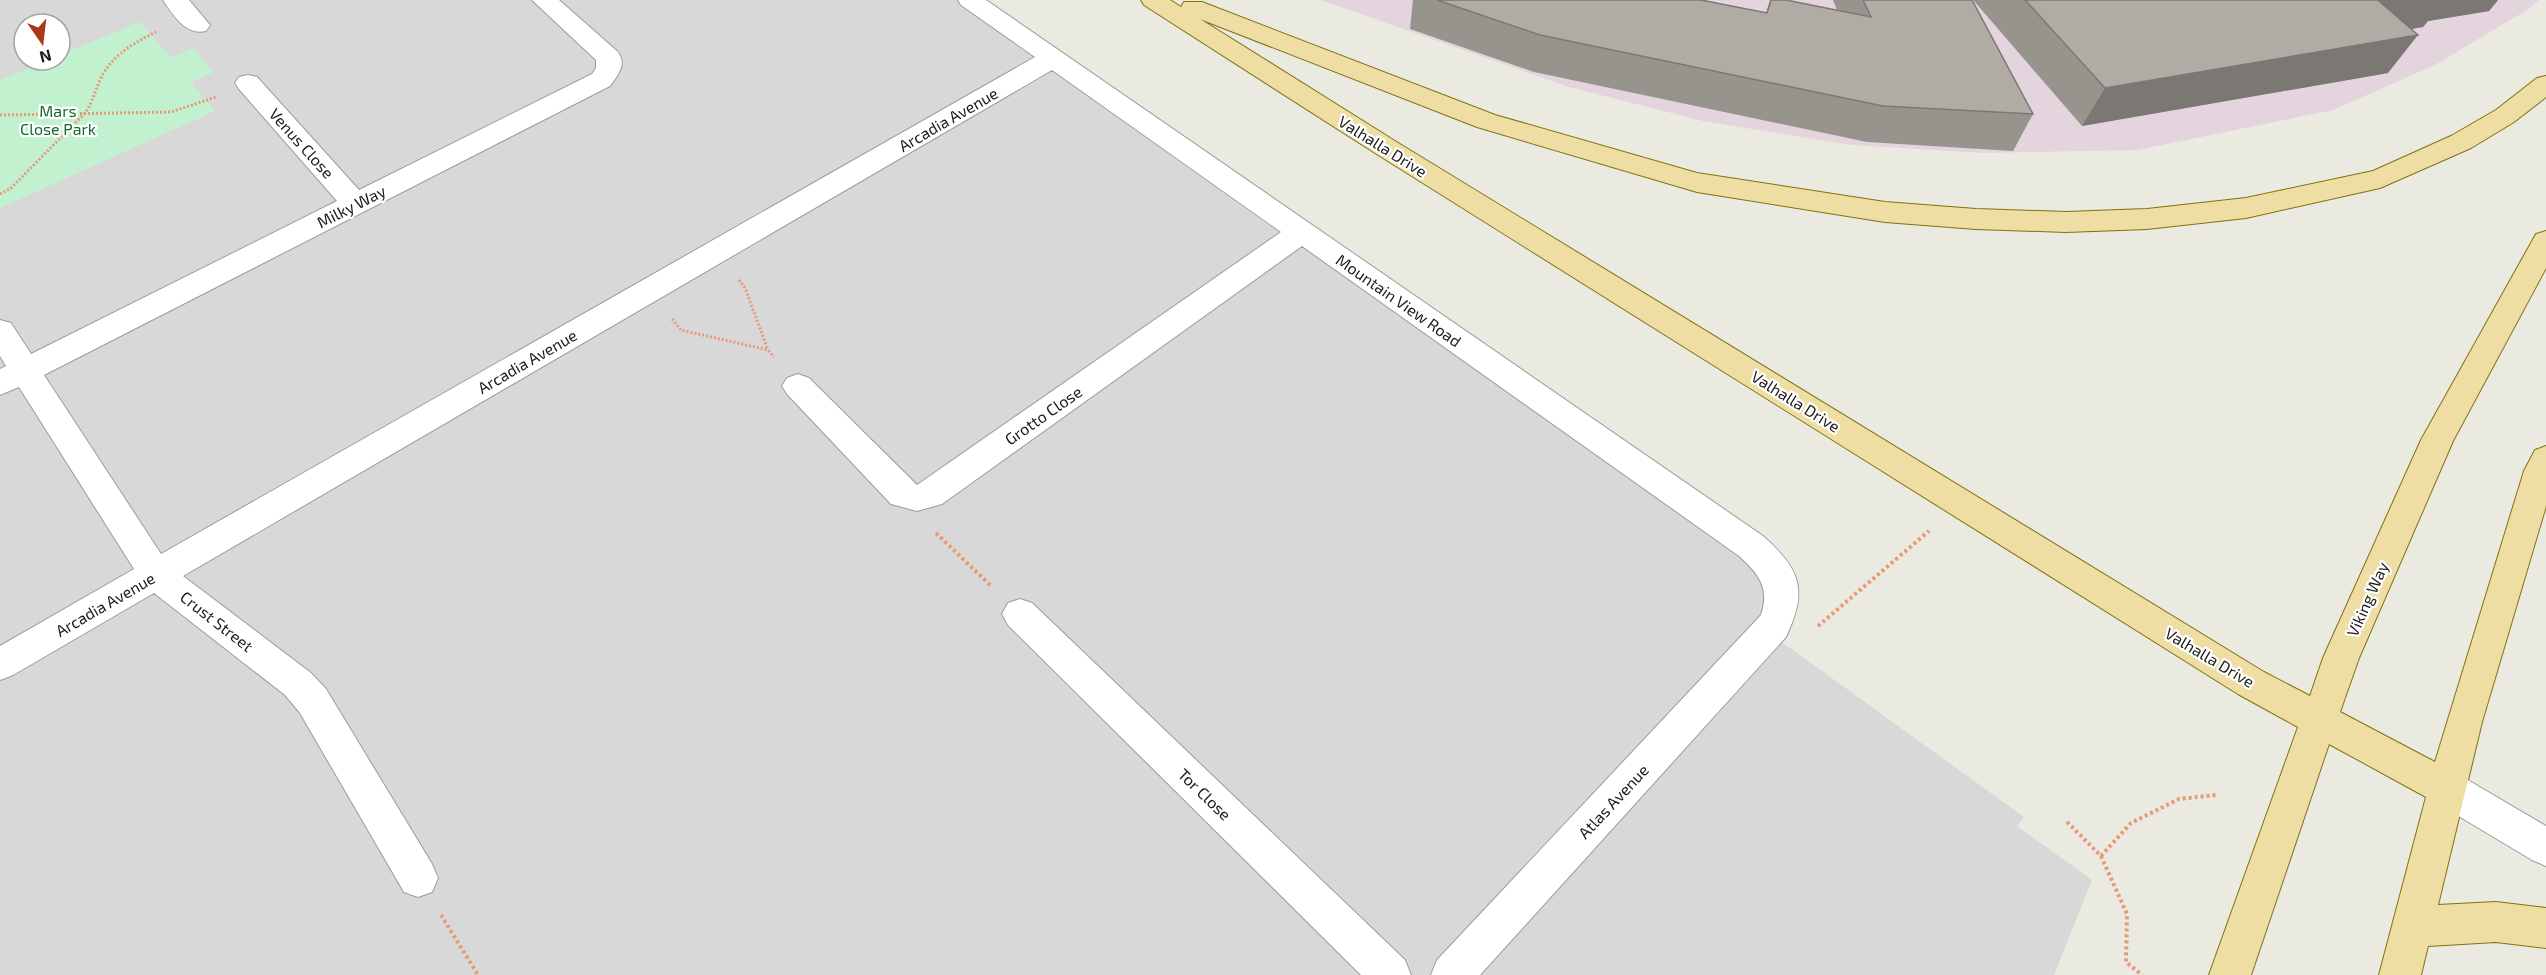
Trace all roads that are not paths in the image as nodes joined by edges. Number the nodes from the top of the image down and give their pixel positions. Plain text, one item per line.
1 (175, 0) edge
2 (544, 0) edge
3 (970, 0) edge
4 (1153, 0) edge
5 (1177, 0) edge
6 (197, 25) dead end
7 (1053, 58) junction
8 (248, 83) dead end
9 (2546, 84) edge
10 (356, 204) junction
11 (1302, 232) junction
12 (2546, 241) edge
13 (0, 331) edge
14 (13, 377) edge
15 (798, 386) road end
16 (2546, 459) edge
17 (156, 574) junction
18 (1020, 614) road end
19 (1774, 626) joint
20 (0, 664) edge
21 (2321, 721) junction
22 (2448, 789) junction
23 (2546, 847) edge
24 (418, 878) road end
25 (2412, 928) junction
26 (2546, 928) edge
27 (1390, 975) edge
28 (1452, 975) edge
29 (2230, 975) edge
30 (2400, 975) edge

1 - 6 street
2 - 10 street, Milky Way
3 - 7 street, Mountain View Road
4 - 21 main road, Valhalla Drive
5 - 9 main road
7 - 11 street, Mountain View Road
7 - 17 street, Arcadia Avenue
8 - 10 street, Venus Close
10 - 14 street, Milky Way
11 - 15 street, Grotto Close
11 - 19 street, Mountain View Road
12 - 21 main road, Viking Way
13 - 14 street, Crust Street
14 - 17 street, Crust Street
16 - 22 main road
17 - 20 street, Arcadia Avenue
17 - 24 street, Crust Street
18 - 27 street, Tor Close
19 - 28 street, Atlas Avenue
21 - 22 main road, Valhalla Drive
21 - 29 main road, Viking Way
22 - 23 street
22 - 25 main road
25 - 26 main road
25 - 30 main road

